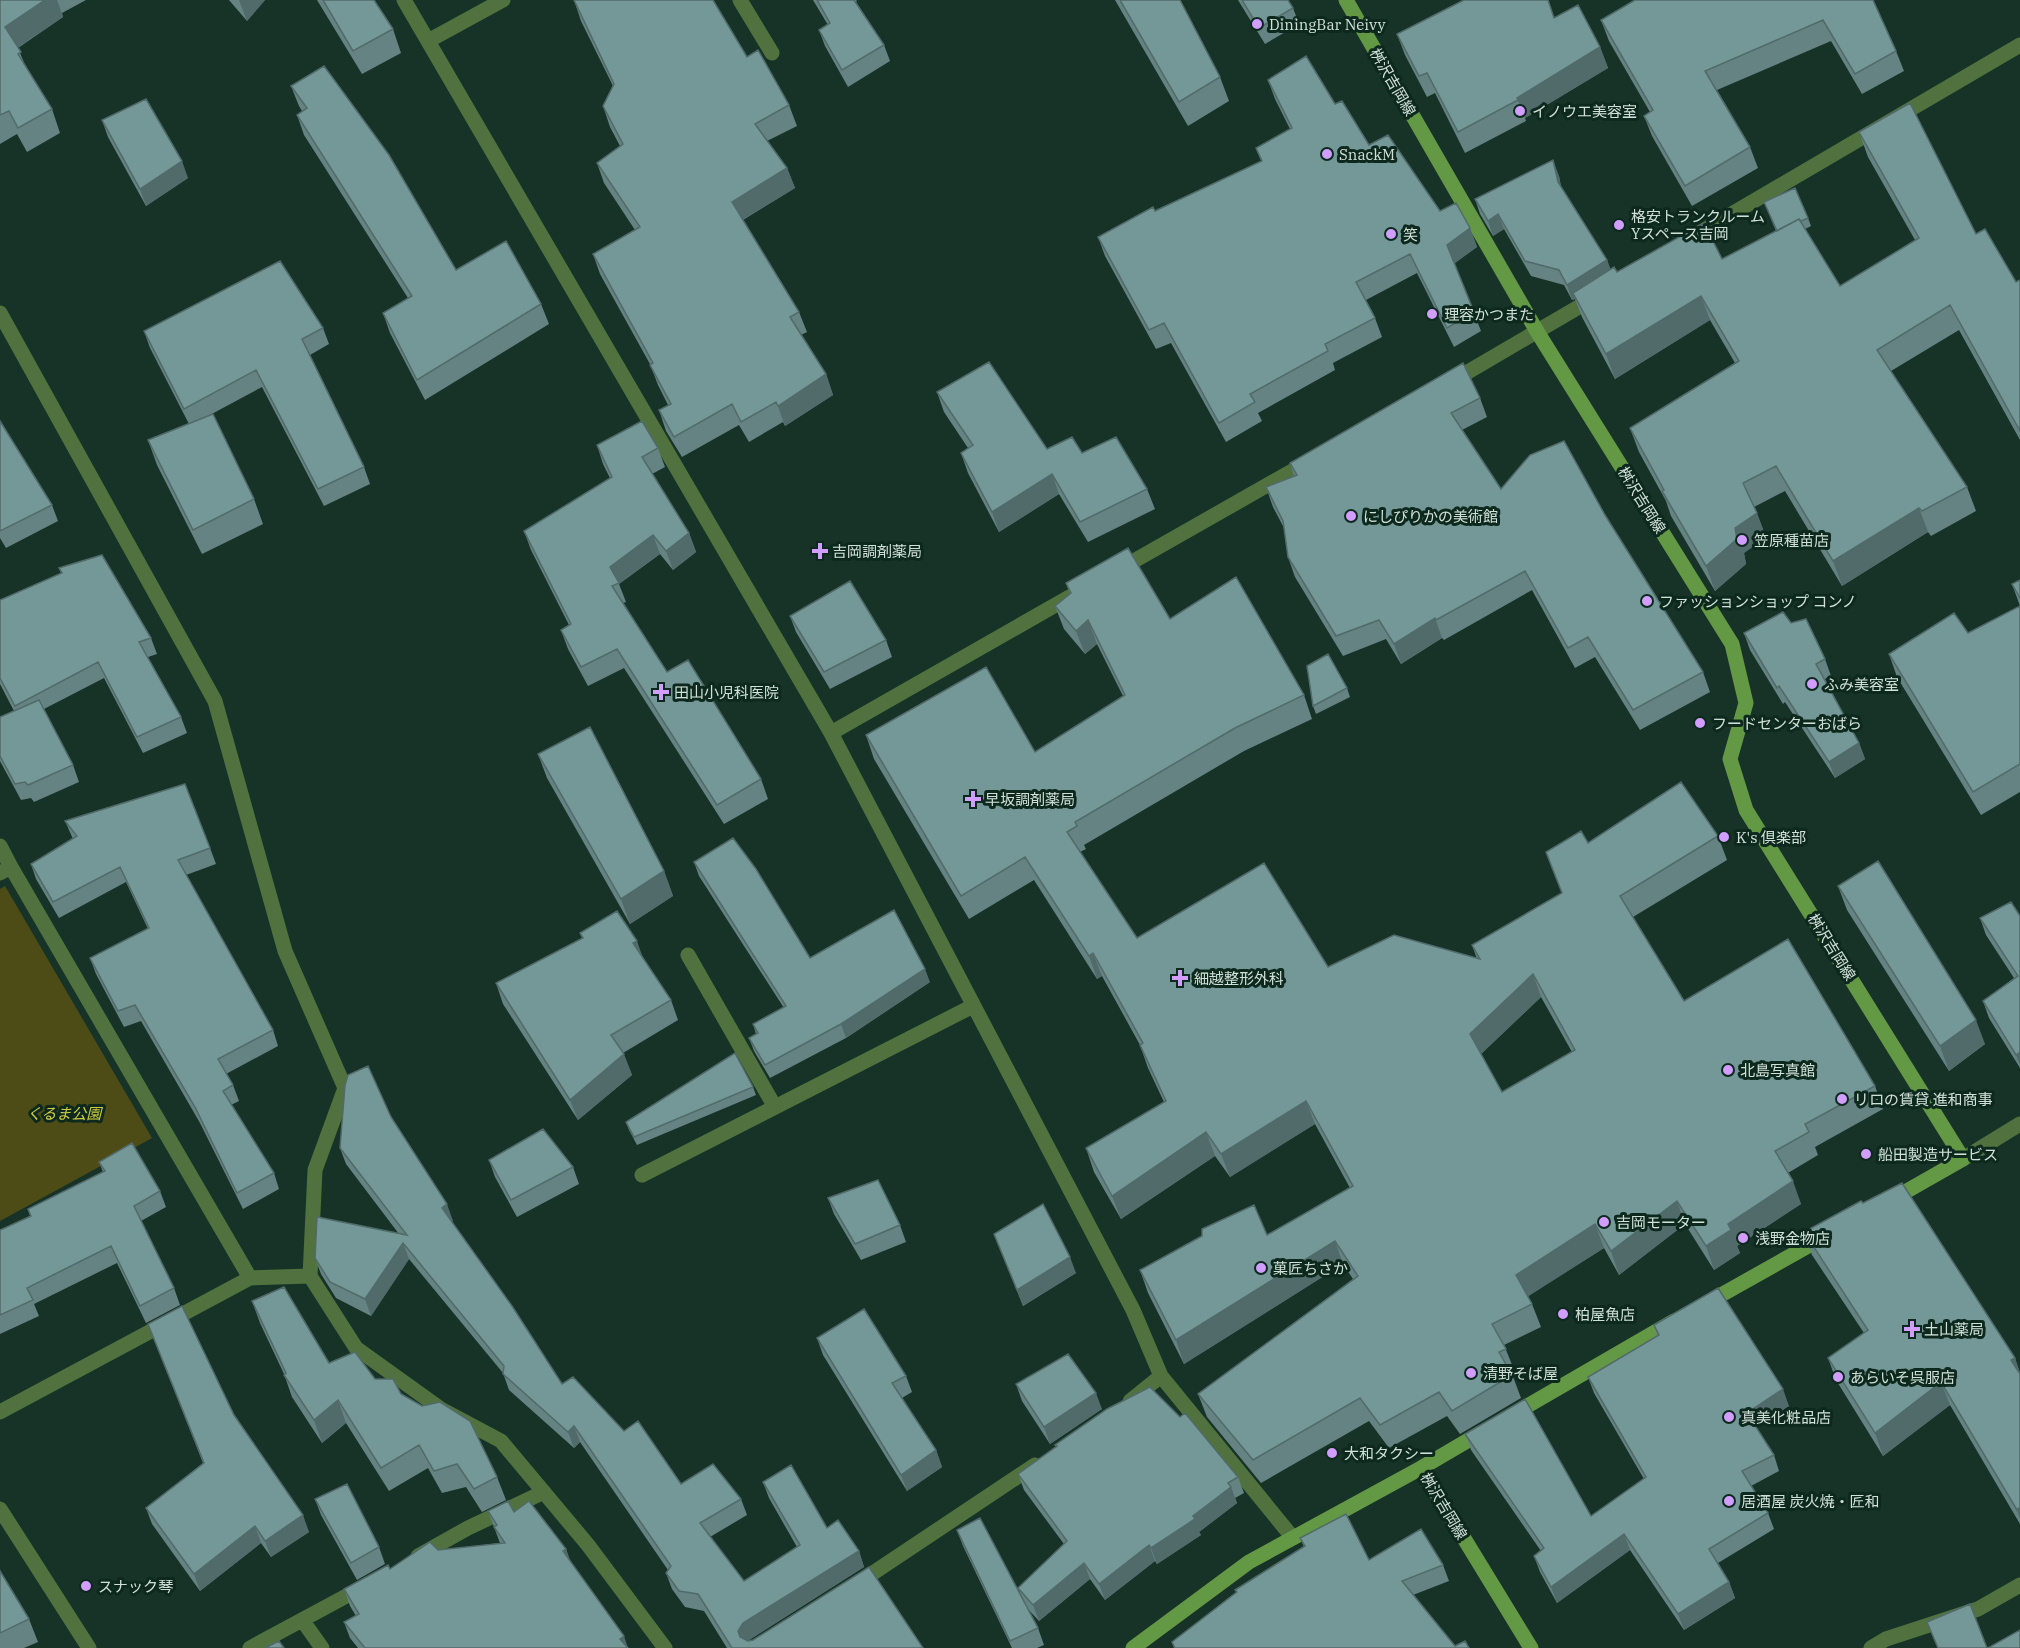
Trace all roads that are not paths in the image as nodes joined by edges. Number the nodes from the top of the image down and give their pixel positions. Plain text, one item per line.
1 (404, 0) edge
2 (503, 0) edge
3 (740, 0) edge
4 (1346, 0) edge
5 (428, 41) junction
6 (2020, 45) edge
7 (772, 53) dead end
8 (1677, 246) edge
9 (1607, 289) edge
10 (0, 313) edge
11 (1538, 333) junction
12 (1434, 391) edge
13 (1319, 456) edge
14 (831, 733) junction
15 (0, 846) edge
16 (6, 870) edge
17 (688, 955) dead end
18 (973, 1006) junction
19 (775, 1107) junction
20 (2020, 1124) edge
21 (1964, 1159) junction
22 (642, 1175) dead end
23 (1882, 1205) edge
24 (1841, 1228) edge
25 (310, 1276) junction
26 (250, 1278) junction
27 (1161, 1376) junction
28 (1117, 1410) edge
29 (0, 1412) edge
30 (1051, 1454) edge
31 (1420, 1468) junction
32 (544, 1492) junction
33 (0, 1509) edge
34 (1293, 1538) junction
35 (406, 1563) edge
36 (375, 1580) edge
37 (2020, 1585) edge
38 (848, 1590) edge
39 (303, 1621) junction
40 (89, 1648) edge
41 (250, 1648) edge
42 (322, 1648) edge
43 (665, 1648) edge
44 (1132, 1648) edge
45 (1531, 1648) edge
46 (1871, 1648) edge

1 - 5 street
2 - 5 street
3 - 7 street
4 - 11 main road, 桝沢吉岡線
5 - 14 street
6 - 8 street
9 - 11 street
10 - 25 street
11 - 12 street
11 - 21 main road, 桝沢吉岡線
13 - 14 street
14 - 18 street
15 - 16 street
16 - 26 street
17 - 19 street
18 - 19 street
18 - 27 street
19 - 22 street
20 - 21 street
21 - 23 main road
24 - 31 main road, 桝沢吉岡線
25 - 26 street
25 - 32 street
26 - 29 street
27 - 28 street
27 - 34 street
30 - 38 street
31 - 34 main road
31 - 45 main road, 桝沢吉岡線
32 - 35 street
32 - 43 street
33 - 40 street
34 - 44 main road
36 - 39 street
37 - 46 street
39 - 41 street
39 - 42 street

